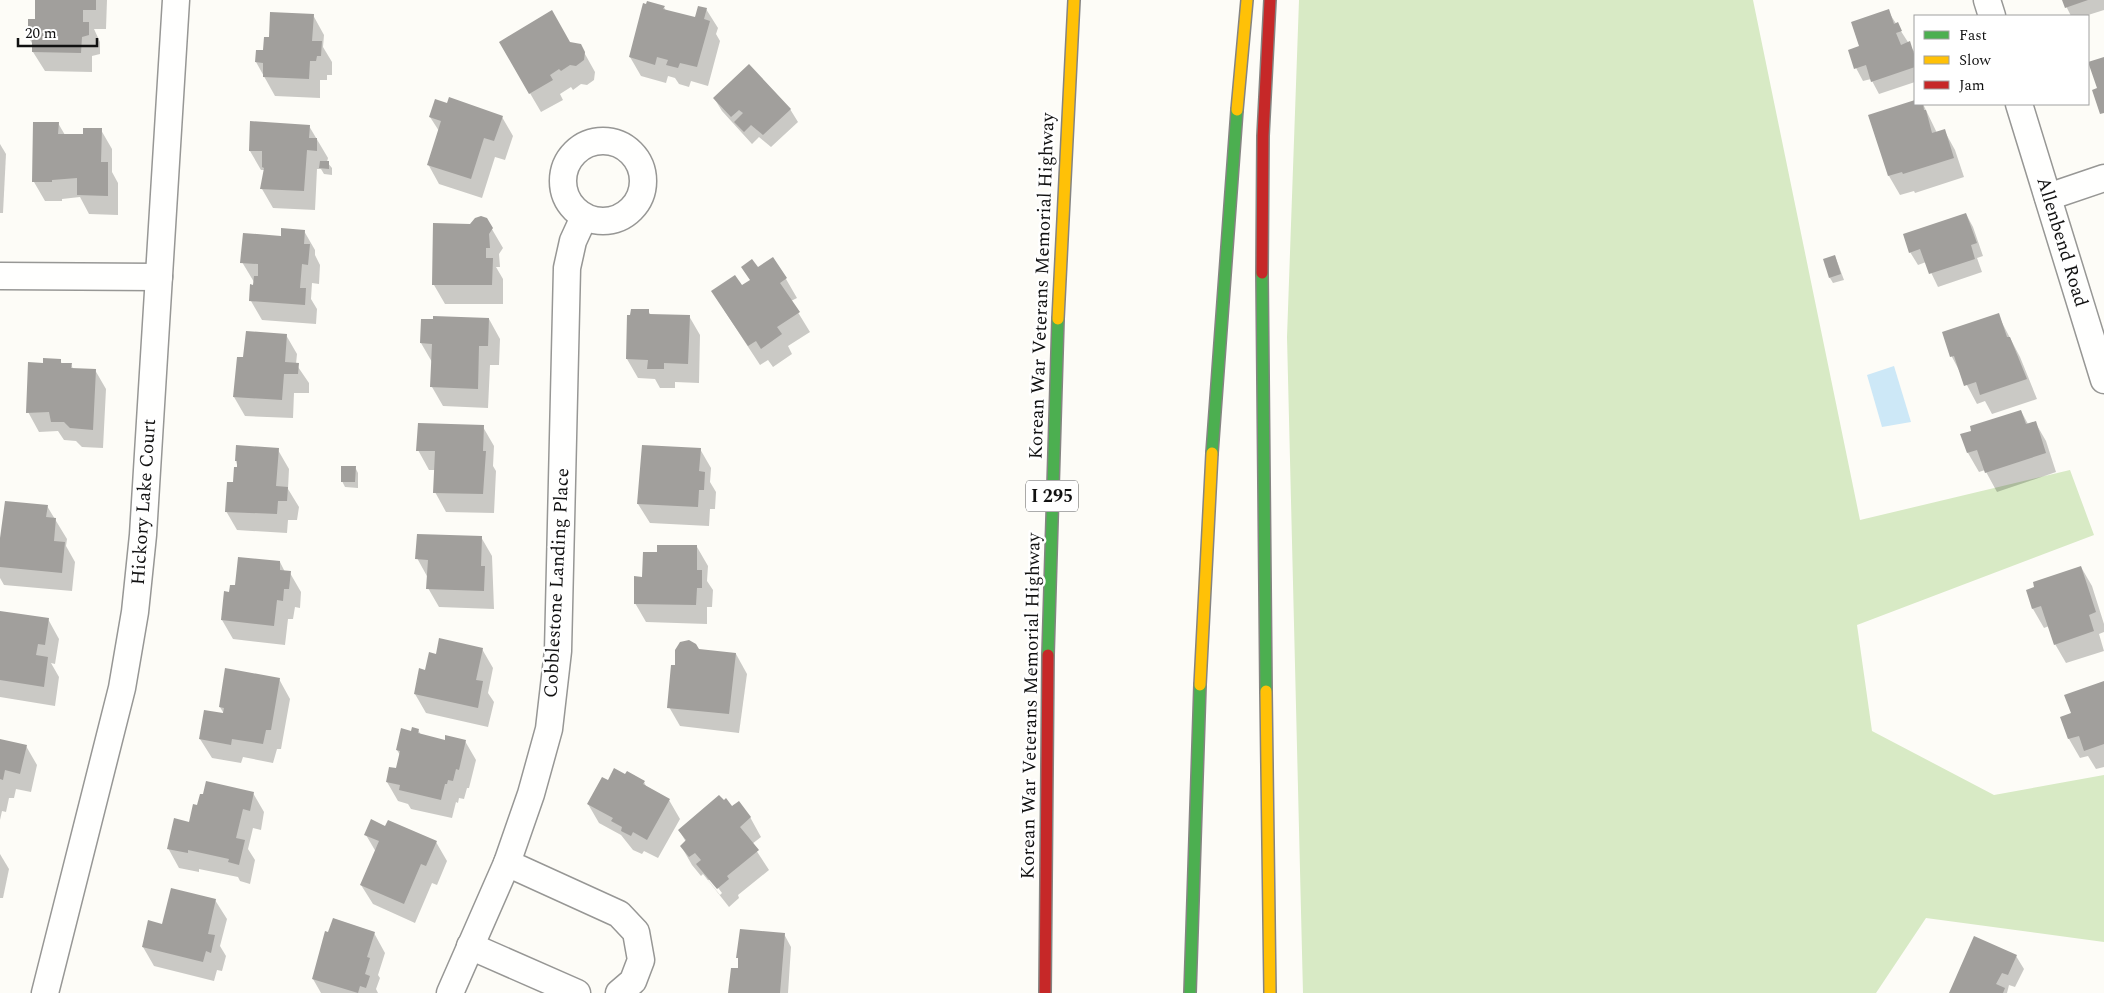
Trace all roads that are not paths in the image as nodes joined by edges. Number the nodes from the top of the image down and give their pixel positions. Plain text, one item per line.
1 (176, 0) edge
2 (1074, 0) edge
3 (1246, 0) edge
4 (1270, 0) edge
5 (1988, 0) edge
6 (1992, 15) edge
7 (2019, 105) edge
8 (2104, 178) edge
9 (2048, 197) junction
10 (584, 217) dead end
11 (0, 276) edge
12 (159, 277) junction
13 (2104, 380) edge
14 (507, 863) junction
15 (470, 946) junction
16 (45, 993) edge
17 (450, 993) edge
18 (577, 993) edge
19 (618, 993) edge
20 (1045, 993) edge
21 (1190, 993) edge
22 (1270, 993) edge

1 - 12 street, Hickory Lake Court
2 - 20 highway, Korean War Veterans Memorial Highway / I 295
3 - 21 highway
4 - 22 highway
5 - 6 street
7 - 9 street, Allenbend Road
8 - 9 street
9 - 13 street, Allenbend Road
10 - 14 street, Cobblestone Landing Place
11 - 12 street
12 - 16 street, Hickory Lake Court
14 - 15 street, Cobblestone Landing Place
14 - 19 street
15 - 17 street, Cobblestone Landing Place
15 - 18 street

